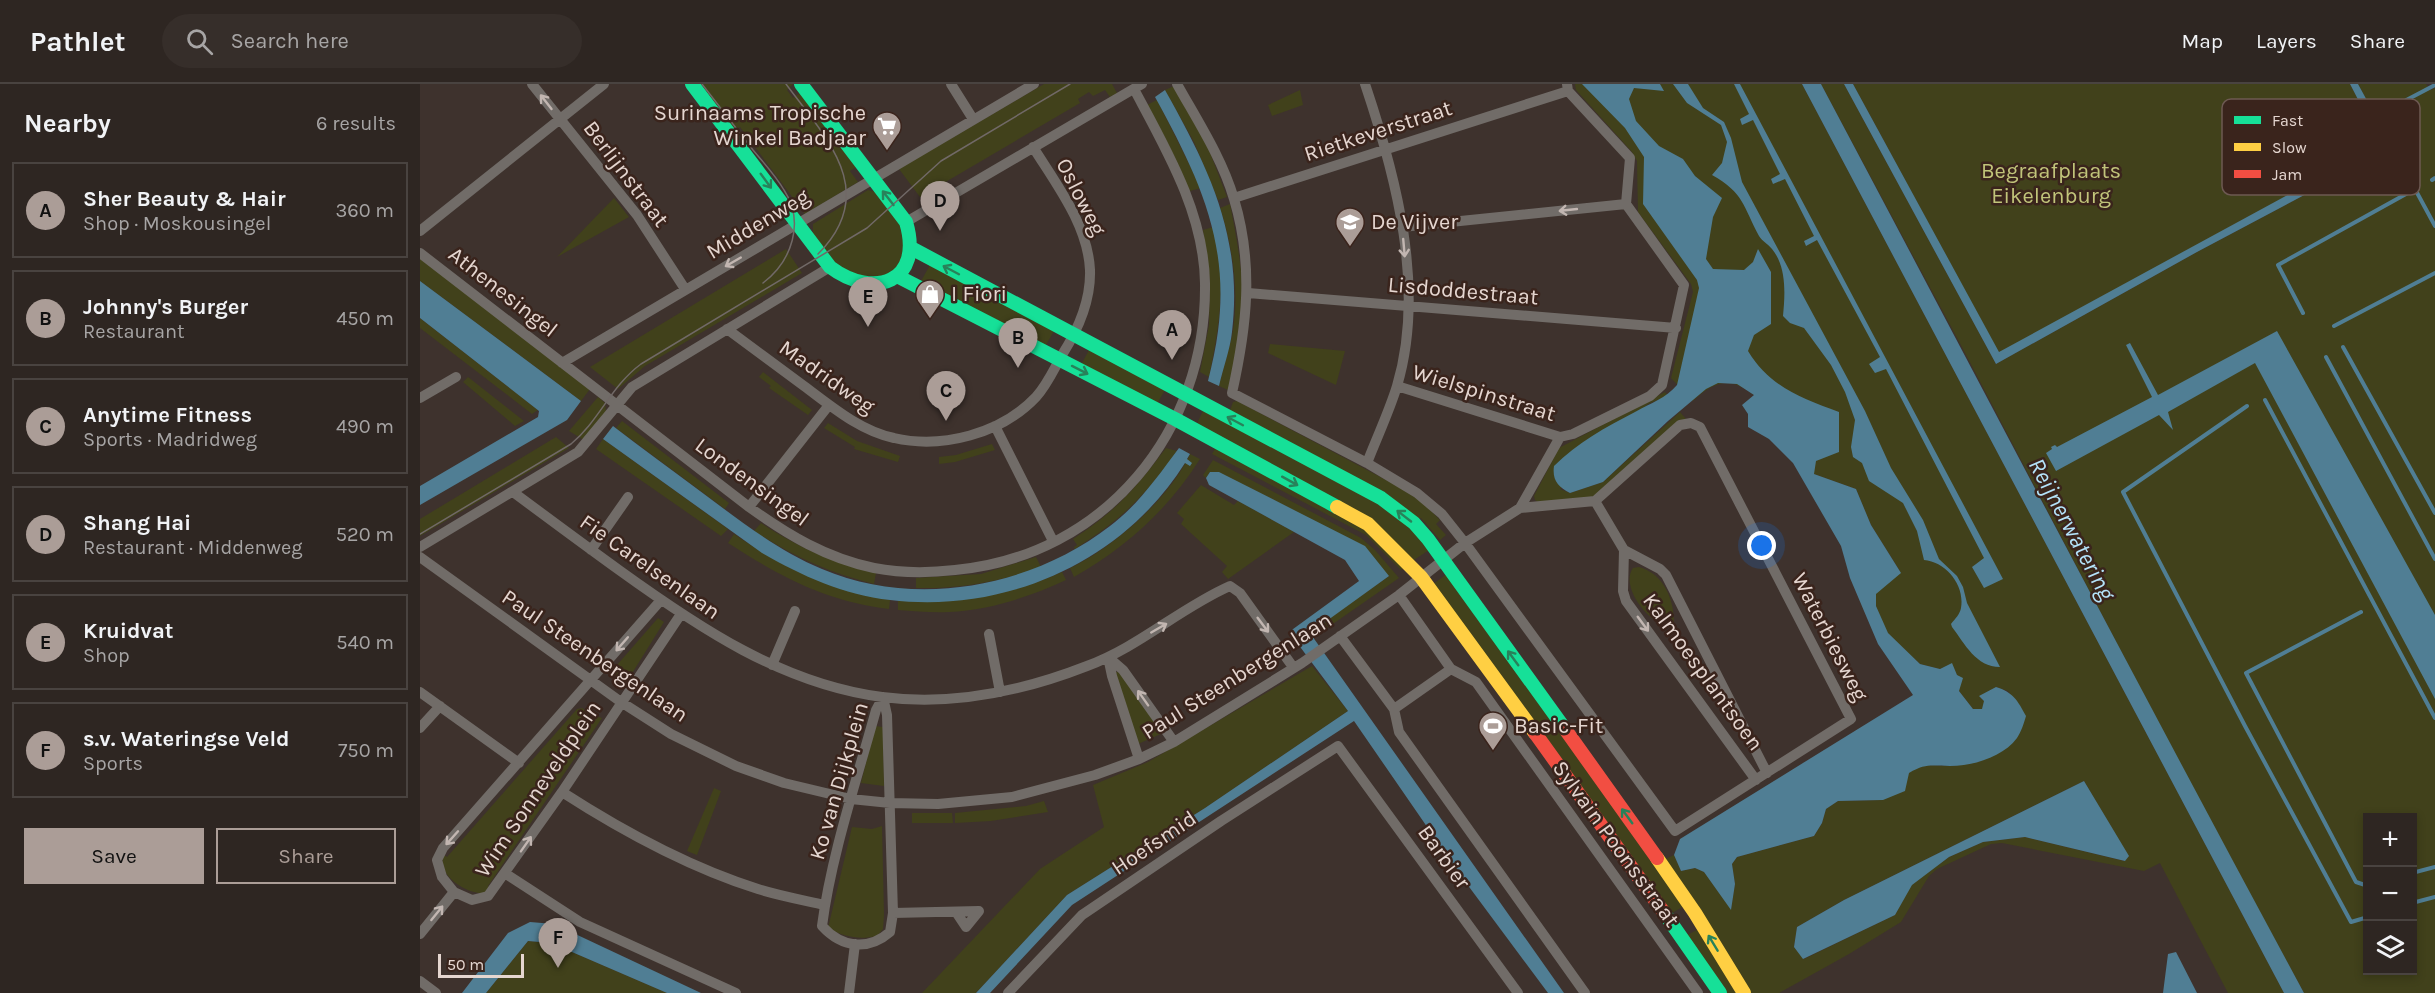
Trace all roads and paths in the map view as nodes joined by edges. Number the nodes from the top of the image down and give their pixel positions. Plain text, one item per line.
1 (532, 84) edge
2 (604, 84) edge
3 (692, 84) edge
4 (801, 84) edge
5 (951, 84) edge
6 (1034, 84) edge
7 (1177, 84) edge
8 (1365, 84) edge
9 (1138, 87) edge
10 (1568, 87) edge
11 (973, 119) junction
12 (560, 120) junction
13 (1033, 147) junction
14 (1386, 149) junction
15 (873, 178) junction
16 (1234, 198) junction
17 (1626, 204) junction
18 (906, 222) junction
19 (798, 224) junction
20 (1402, 227) junction
21 (420, 231) edge
22 (912, 249) junction
23 (420, 253) edge
24 (830, 267) junction
25 (897, 276) junction
26 (685, 289) junction
27 (1248, 293) junction
28 (1408, 306) junction
29 (1676, 328) junction
30 (727, 329) junction
31 (1074, 336) junction
32 (1059, 360) junction
33 (562, 363) junction
34 (456, 377) dead end
35 (1397, 386) junction
36 (1186, 396) junction
37 (420, 398) edge
38 (618, 405) junction
39 (829, 405) junction
40 (1175, 419) junction
41 (995, 426) junction
42 (1560, 437) junction
43 (1367, 463) junction
44 (513, 492) junction
45 (628, 497) dead end
46 (1595, 501) junction
47 (749, 507) junction
48 (1520, 508) junction
49 (1053, 541) junction
50 (1465, 543) junction
51 (420, 547) edge
52 (591, 550) junction
53 (1624, 550) junction
54 (420, 557) edge
55 (1442, 560) junction
56 (1421, 577) junction
57 (1399, 595) junction
58 (661, 600) junction
59 (795, 611) dead end
60 (681, 614) junction
61 (989, 634) dead end
62 (1340, 636) junction
63 (1108, 657) junction
64 (772, 665) junction
65 (1297, 665) junction
66 (1451, 669) junction
67 (591, 680) junction
68 (420, 692) edge
69 (1000, 692) junction
70 (883, 697) junction
71 (621, 702) junction
72 (440, 706) junction
73 (1394, 709) junction
74 (420, 728) edge
75 (1174, 742) junction
76 (1338, 746) joint
77 (1140, 759) junction
78 (519, 763) junction
79 (1767, 773) junction
80 (1756, 780) junction
81 (562, 792) junction
82 (851, 799) junction
83 (890, 803) junction
84 (506, 874) junction
85 (454, 892) junction
86 (825, 906) junction
87 (956, 912) dead end
88 (893, 913) junction
89 (1695, 914) junction
90 (1675, 927) junction
91 (420, 934) edge
92 (855, 944) junction
93 (420, 981) edge
94 (1518, 992) edge
95 (436, 993) edge
96 (736, 993) edge
97 (849, 993) edge
98 (1008, 993) edge
99 (1585, 993) edge
100 (1698, 993) edge
101 (1720, 993) edge
102 (1744, 993) edge

12 -> 1 street, Berlijnstraat
2 - 12 street
3 -> 19 street
4 - 15 street
5 - 11 street
6 - 11 street, Middenweg
7 - 16 street
8 - 14 street
9 - 13 street
9 - 36 street, Londensingel
10 - 14 street, Rietkeverstraat
10 - 17 street
11 - 15 street, Middenweg
12 - 21 street
12 - 26 street, Berlijnstraat
13 - 18 street
13 - 31 street, Osloweg
14 - 16 street, Rietkeverstraat
14 - 20 street
18 -> 15 street
15 - 19 street, Middenweg
16 - 27 street
17 -> 20 street
17 - 29 street
18 - 22 street
19 - 24 street
19 -> 26 street, Middenweg
20 -> 28 street
22 - 25 street
31 -> 22 street
23 - 33 street, Athenesingel
24 - 25 street
24 - 30 street
25 - 32 street
26 - 33 street, Middenweg
27 - 28 street, Lisdoddestraat
27 - 43 street
28 - 29 street, Lisdoddestraat
28 - 35 street
29 - 42 street
30 - 38 street
30 - 39 street, Madridweg
31 - 32 street, Osloweg
31 - 36 street
32 -> 40 street
32 - 41 street, Madridweg
33 - 38 street
34 - 37 street
35 - 42 street, Wielspinstraat
35 - 43 street
36 - 40 street, Londensingel
55 -> 36 street
38 - 44 street
38 - 47 street, Londensingel
39 - 41 street, Madridweg
39 - 47 street
40 - 49 street, Londensingel
40 -> 56 street
41 - 49 street
42 - 48 street
43 - 50 street
44 - 51 street
44 - 52 street, Fie Carelsenlaan
45 - 52 street
46 - 48 street
46 - 53 street
46 - 79 street, Waterbiesweg
47 - 49 street, Londensingel
48 - 50 street, Paul Steenbergenlaan
50 - 55 street, Paul Steenbergenlaan
50 - 80 street, Waterbiesweg
52 - 58 street, Fie Carelsenlaan
53 - 79 street, Kalmoesplantsoen
53 -> 80 street, Kalmoesplantsoen
54 - 67 street, Paul Steenbergenlaan
55 - 56 street, Paul Steenbergenlaan
89 -> 55 street
56 - 57 street, Paul Steenbergenlaan
56 - 90 street
57 - 62 street, Paul Steenbergenlaan
57 - 66 street, Sylvain Poonsstraat
58 - 60 street, Fie Carelsenlaan
58 -> 67 street, Wim Sonneveldplein
59 - 64 street
60 - 64 street, Fie Carelsenlaan
60 - 71 street, Wim Sonneveldplein
61 - 69 street
62 - 65 street, Paul Steenbergenlaan
62 - 73 street
63 -> 65 street, Fie Carelsenlaan
63 - 69 street, Fie Carelsenlaan
75 -> 63 street
63 - 77 street
64 - 70 street, Fie Carelsenlaan
65 - 75 street, Paul Steenbergenlaan
66 - 73 street
66 - 100 street, Sylvain Poonsstraat
67 - 71 street, Paul Steenbergenlaan
67 - 78 street, Wim Sonneveldplein
68 - 72 street
69 - 70 street, Fie Carelsenlaan
70 - 82 street, Ko van Dijkplein
70 - 83 street, Ko van Dijkplein
71 - 81 street, Wim Sonneveldplein
71 - 82 street, Paul Steenbergenlaan
72 - 74 street
72 - 78 street
73 - 99 street
75 - 77 street, Paul Steenbergenlaan
76 - 94 street, Barbier
76 - 98 street, Hoefsmid
77 - 83 street, Paul Steenbergenlaan
78 -> 85 street, Wim Sonneveldplein
79 - 80 street, Waterbiesweg
84 -> 81 street, Wim Sonneveldplein
81 - 86 street
82 - 83 street, Paul Steenbergenlaan
82 - 86 street, Ko van Dijkplein
83 - 88 street, Ko van Dijkplein
84 - 85 street, Wim Sonneveldplein
84 - 96 street
91 -> 85 street, Wim Sonneveldplein
86 - 92 street, Ko van Dijkplein
87 - 88 street
88 - 92 street, Ko van Dijkplein
89 - 90 street
102 -> 89 street
90 - 101 street
92 - 97 street
93 - 95 street

